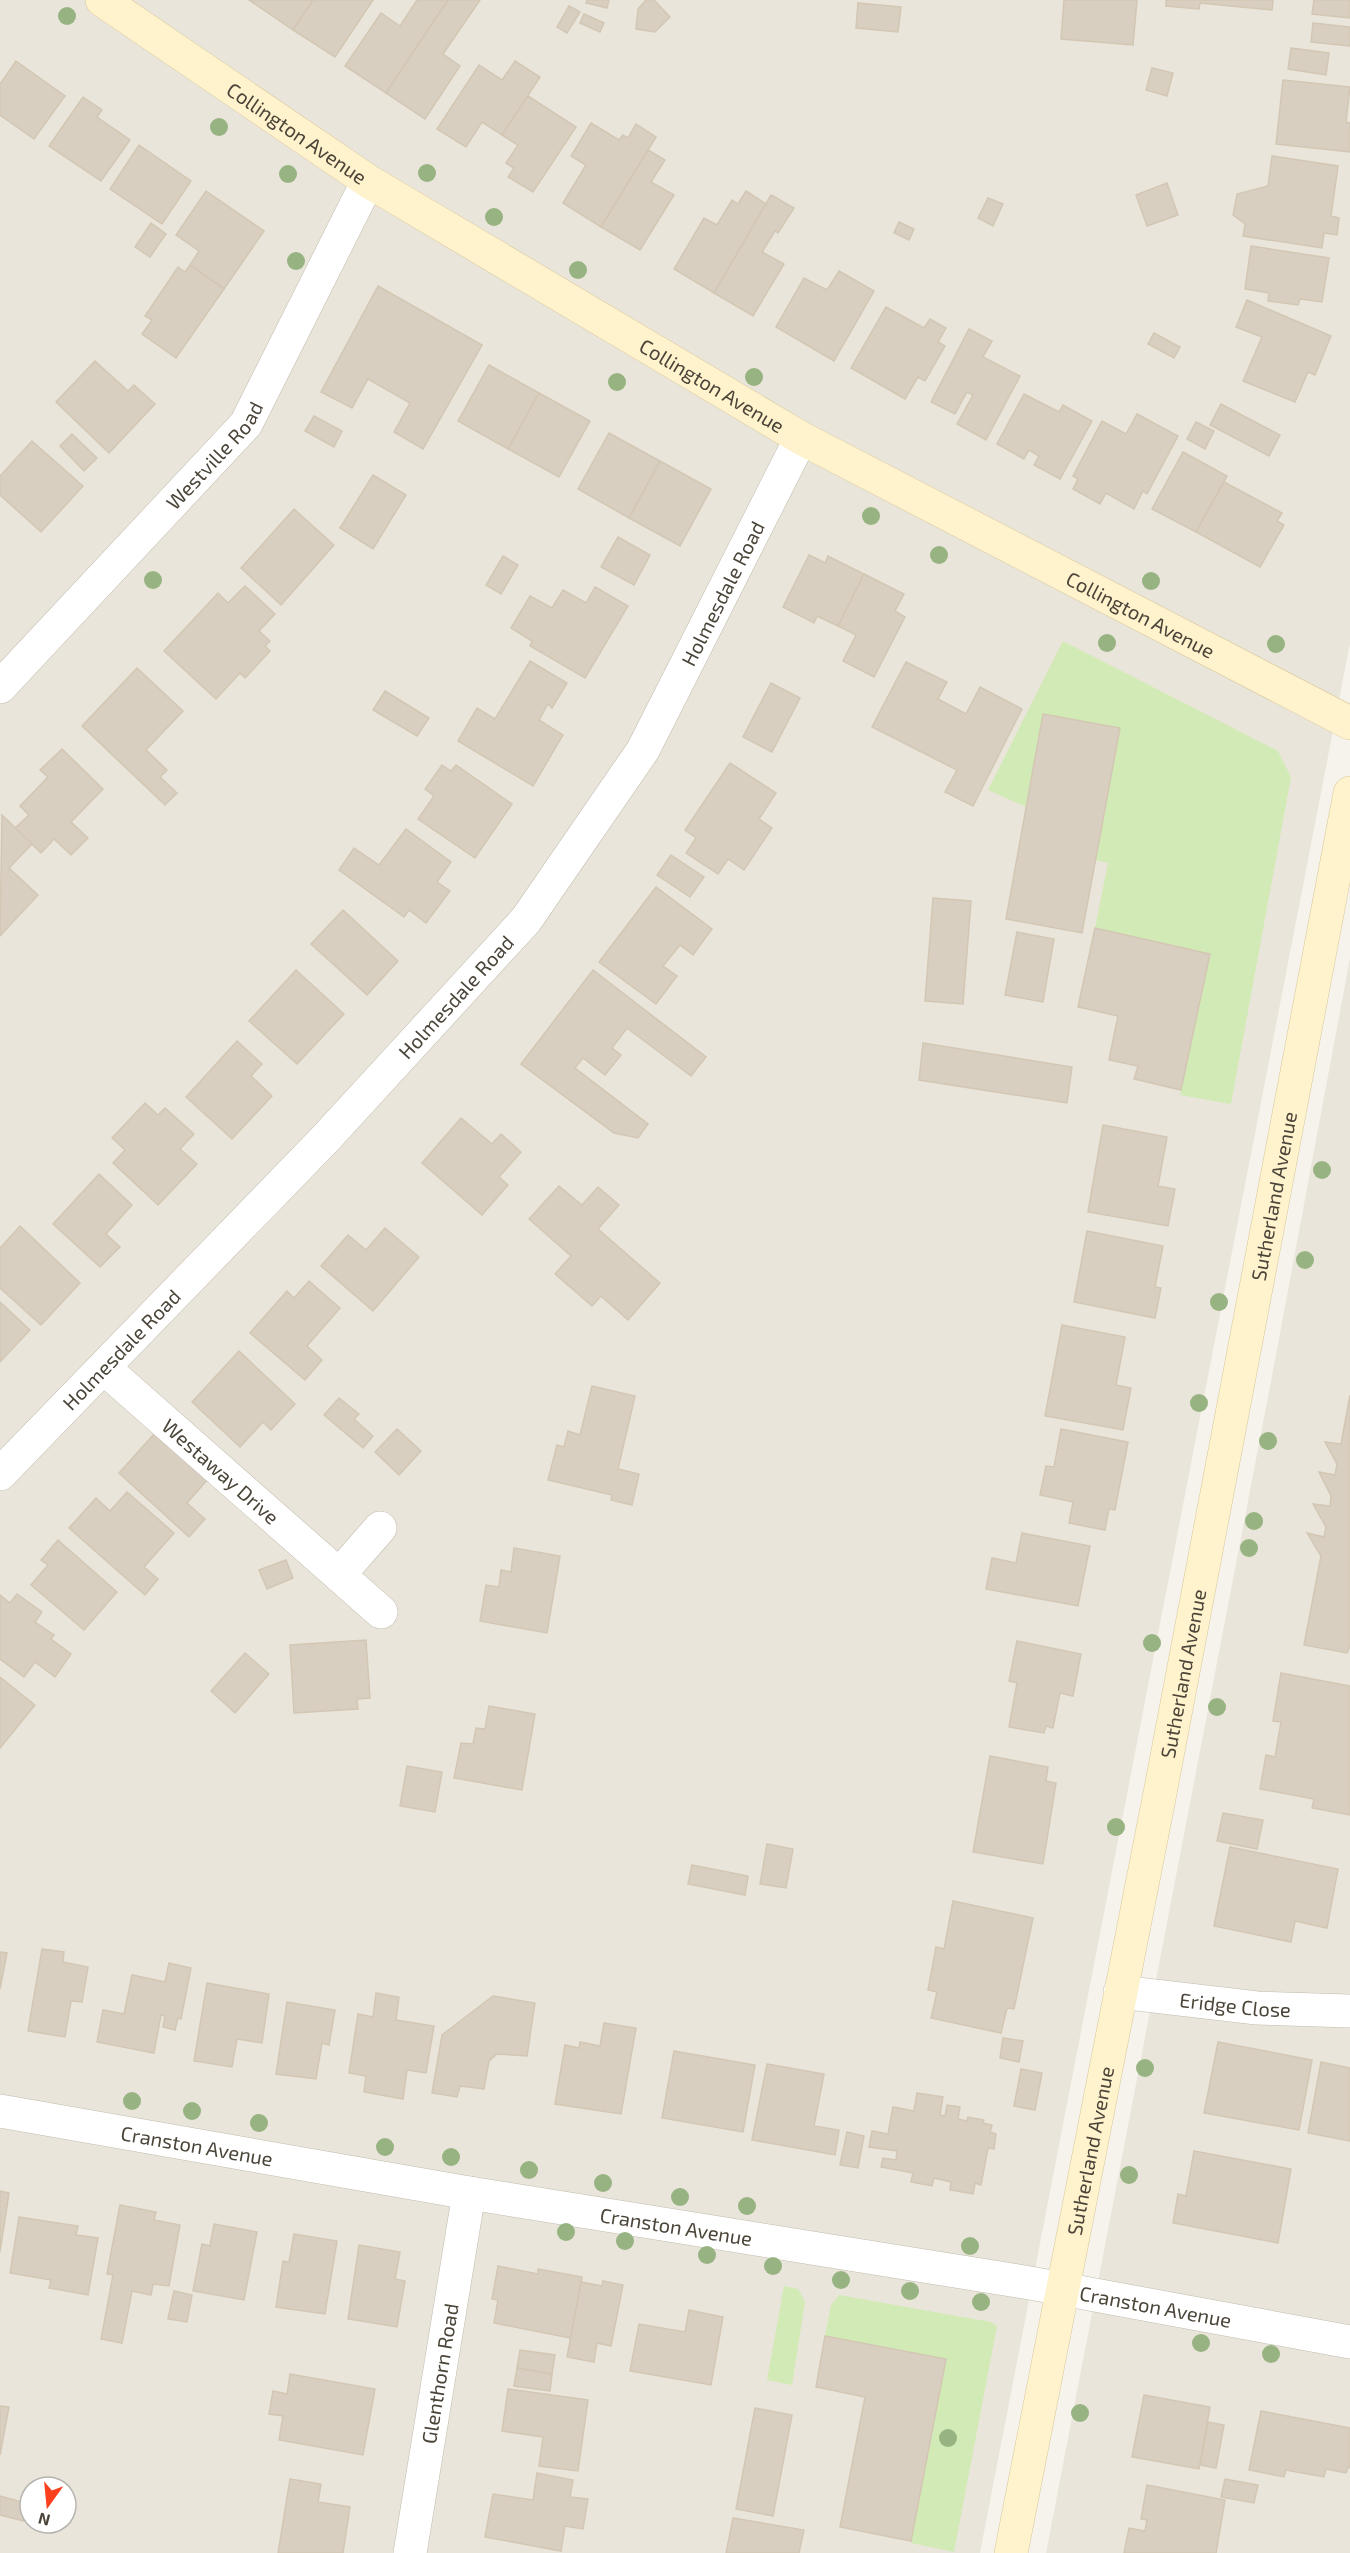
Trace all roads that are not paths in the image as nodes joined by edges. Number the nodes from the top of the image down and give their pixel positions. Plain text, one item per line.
1 (102, 0) edge
2 (368, 181) junction
3 (801, 438) junction
4 (0, 687) edge
5 (1350, 723) edge
6 (1350, 794) edge
7 (104, 1368) junction
8 (0, 1474) edge
9 (380, 1528) dead end
10 (339, 1575) junction
11 (381, 1612) dead end
12 (1120, 1992) junction
13 (1350, 2011) edge
14 (0, 2112) edge
15 (469, 2193) junction
16 (1062, 2289) junction
17 (1350, 2342) edge
18 (410, 2553) edge
19 (1011, 2553) edge

1 - 2 main road, Collington Avenue
2 - 3 main road, Collington Avenue
2 - 4 street, Westville Road
3 - 5 main road, Collington Avenue
3 - 7 street, Holmesdale Road
6 - 12 main road, Sutherland Avenue
7 - 8 street, Holmesdale Road
7 - 10 street, Westaway Drive
9 - 10 street
10 - 11 street, Westaway Drive
12 - 13 street, Eridge Close
12 - 16 main road, Sutherland Avenue
14 - 15 street, Cranston Avenue
15 - 16 street, Cranston Avenue
15 - 18 street, Glenthorn Road
16 - 17 street, Cranston Avenue
16 - 19 main road, Sutherland Avenue

